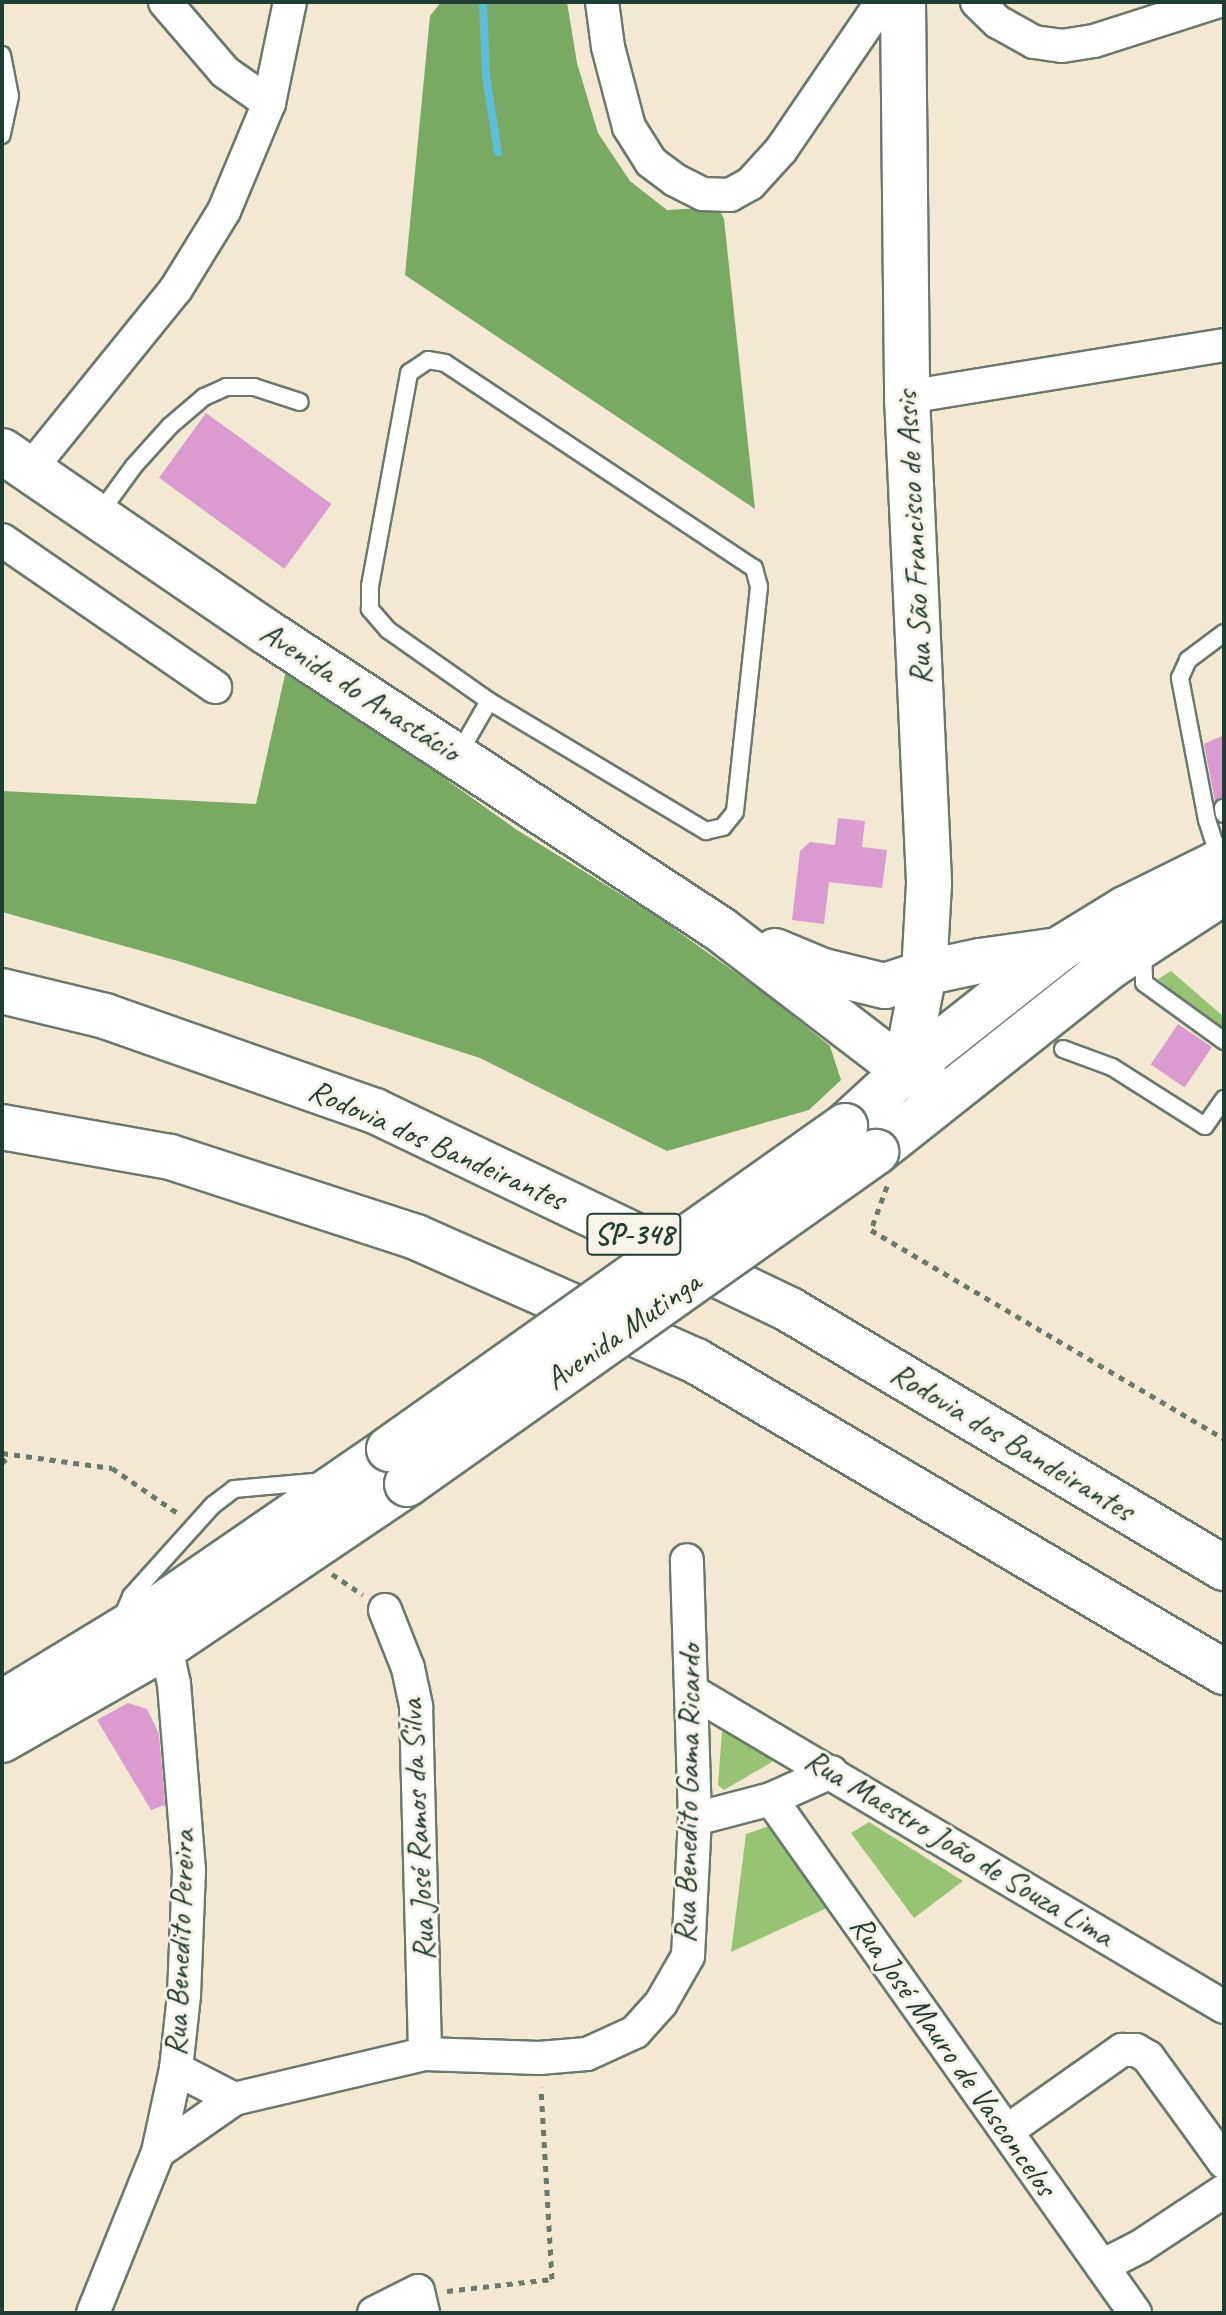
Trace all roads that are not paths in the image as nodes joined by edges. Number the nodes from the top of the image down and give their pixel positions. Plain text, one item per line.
1 (165, 2) edge
2 (290, 2) edge
3 (602, 2) edge
4 (882, 2) edge
5 (903, 2) edge
6 (977, 2) edge
7 (1216, 2) edge
8 (2, 55) edge
9 (269, 103) junction
10 (2, 135) edge
11 (1224, 345) edge
12 (907, 397) junction
13 (300, 402) dead end
14 (17, 460) edge
15 (99, 515) junction
16 (2, 540) edge
17 (1224, 633) edge
18 (215, 687) dead end
19 (489, 701) junction
20 (457, 756) junction
21 (1223, 871) edge
22 (720, 929) junction
23 (1142, 944) junction
24 (1058, 950) junction
25 (924, 973) junction
26 (2, 991) edge
27 (1224, 1041) edge
28 (1012, 1044) junction
29 (1063, 1049) dead end
30 (905, 1071) junction
31 (947, 1095) junction
32 (1224, 1099) edge
33 (2, 1127) edge
34 (869, 1154) junction
35 (398, 1467) junction
36 (348, 1478) junction
37 (687, 1560) dead end
38 (1224, 1568) edge
39 (385, 1610) road end
40 (161, 1628) junction
41 (116, 1631) junction
42 (1224, 1672) edge
43 (693, 1692) junction
44 (2, 1703) edge
45 (2, 1740) edge
46 (831, 1772) junction
47 (771, 1799) junction
48 (695, 1819) junction
49 (1224, 2007) edge
50 (425, 2054) junction
51 (176, 2069) junction
52 (234, 2099) junction
53 (1007, 2131) junction
54 (158, 2152) junction
55 (1224, 2162) edge
56 (1224, 2191) edge
57 (1102, 2266) junction
58 (420, 2302) edge
59 (93, 2313) edge
60 (374, 2313) edge
61 (1134, 2313) edge

1 - 9 street
2 - 9 street
3 - 4 street
5 - 12 main road, Rua São Francisco de Assis
6 - 7 street
8 - 10 lane
9 - 14 street
11 - 12 street
12 - 25 main road, Rua São Francisco de Assis
13 - 15 lane
14 - 15 main road, Avenida do Anastácio
15 - 20 main road, Avenida do Anastácio
16 - 18 street
17 - 21 lane
19 - 19 lane
19 - 20 lane
20 - 22 main road, Avenida do Anastácio
21 - 23 main road, Avenida Mutinga
21 - 24 main road, Avenida Mutinga
22 - 25 main road, Avenida do Anastácio
22 - 30 main road, Avenida do Anastácio
23 - 27 lane
23 - 28 main road, Avenida Mutinga
24 - 25 main road, Avenida do Anastácio
24 - 28 main road
24 - 30 main road, Avenida Mutinga
25 - 30 main road, Rua São Francisco de Assis
26 - 38 main road, Rodovia dos Bandeirantes / SP-348
28 - 31 main road, Avenida Mutinga
29 - 32 lane
30 - 31 main road, Avenida do Anastácio
30 - 34 main road, Avenida Mutinga
31 - 34 main road, Avenida Mutinga
33 - 42 main road, SP-348
34 - 35 main road, Avenida Mutinga, bridge
35 - 36 main road, Avenida Mutinga
35 - 40 main road, Avenida Mutinga
36 - 40 main road, Avenida Mutinga
36 - 41 lane
37 - 43 street, Rua Benedito Gama Ricardo
39 - 50 street, Rua José Ramos da Silva
40 - 41 main road, Avenida Mutinga
40 - 45 main road, Avenida Mutinga
40 - 51 street, Rua Benedito Pereira
41 - 44 main road, Avenida Mutinga
43 - 46 street, Rua Maestro João de Souza Lima
43 - 48 street, Rua Benedito Gama Ricardo
46 - 47 street
46 - 49 street, Rua Maestro João de Souza Lima
47 - 48 street
47 - 53 street, Rua José Mauro de Vasconcelos
48 - 50 street, Rua Benedito Gama Ricardo
50 - 52 street, Rua Benedito Gama Ricardo
51 - 52 street
51 - 54 street, Rua Benedito Pereira
52 - 54 street, Rua Benedito Gama Ricardo
53 - 55 street
53 - 57 street, Rua José Mauro de Vasconcelos
54 - 59 street, Rua Benedito Pereira
56 - 57 street
57 - 61 street, Rua José Mauro de Vasconcelos
58 - 60 street

